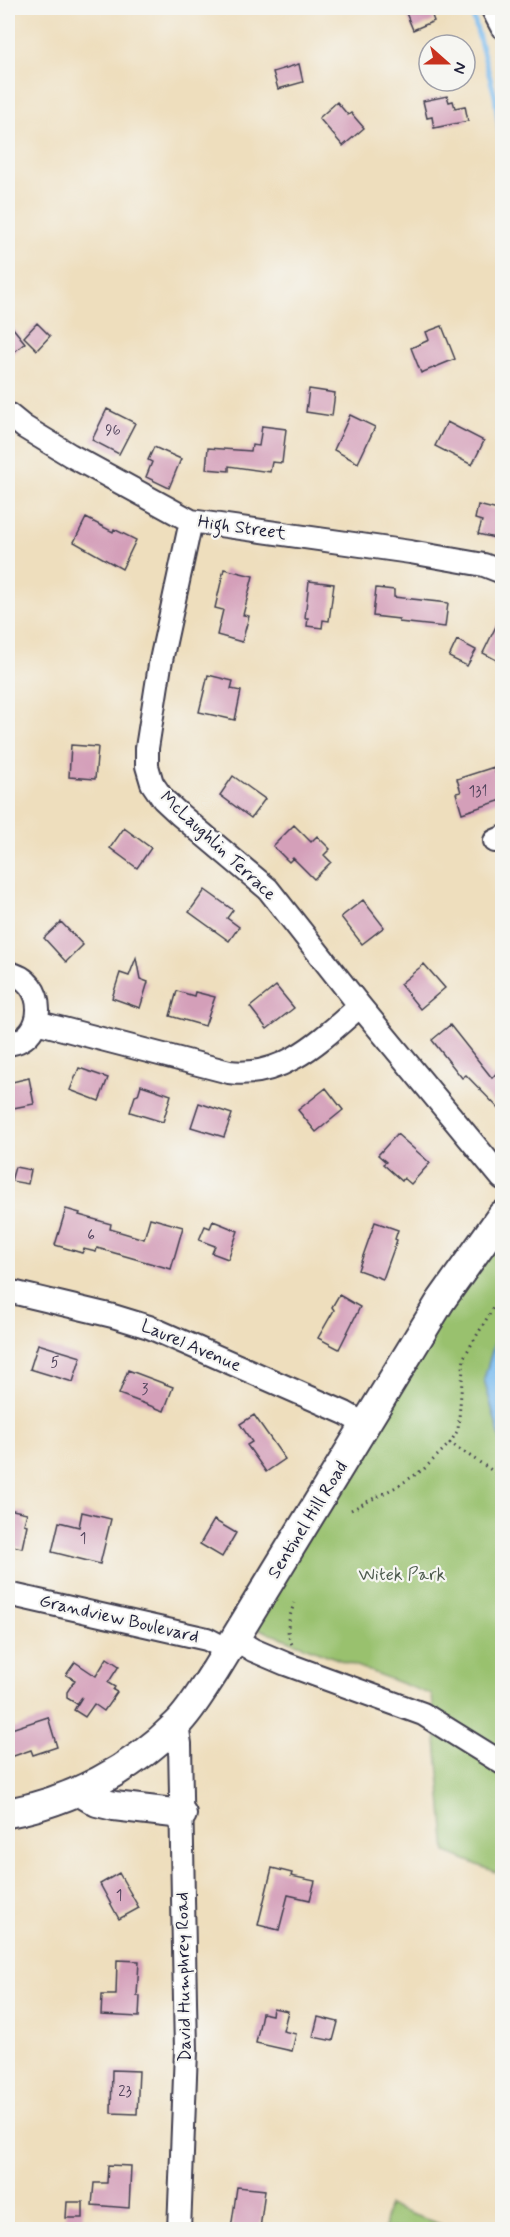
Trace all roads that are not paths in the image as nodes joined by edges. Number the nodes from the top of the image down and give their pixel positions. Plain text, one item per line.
1 (492, 8) edge
2 (502, 27) edge
3 (8, 414) edge
4 (191, 521) junction
5 (502, 572) edge
6 (8, 973) edge
7 (360, 1006) junction
8 (36, 1022) junction
9 (8, 1044) edge
10 (502, 1178) edge
11 (502, 1215) edge
12 (8, 1291) edge
13 (366, 1425) junction
14 (8, 1594) edge
15 (231, 1644) junction
16 (177, 1724) junction
17 (502, 1763) edge
18 (80, 1792) junction
19 (8, 1813) edge
20 (182, 1815) junction
21 (179, 2229) edge

1 - 2 street
3 - 4 street, High Street
4 - 5 street, High Street
4 - 7 street, McLaughlin Terrace
6 - 8 street
7 - 8 street
7 - 10 street, McLaughlin Terrace
8 - 9 street
11 - 13 main road, Sentinel Hill Road
12 - 13 street, Laurel Avenue
13 - 15 main road, Sentinel Hill Road
14 - 15 street, Grandview Boulevard
15 - 16 main road, Sentinel Hill Road
15 - 17 street, Grandview Boulevard
16 - 18 main road, Sentinel Hill Road
16 - 20 street, David Humphrey Road
18 - 19 main road, Sentinel Hill Road
18 - 20 main road
20 - 21 street, David Humphrey Road

